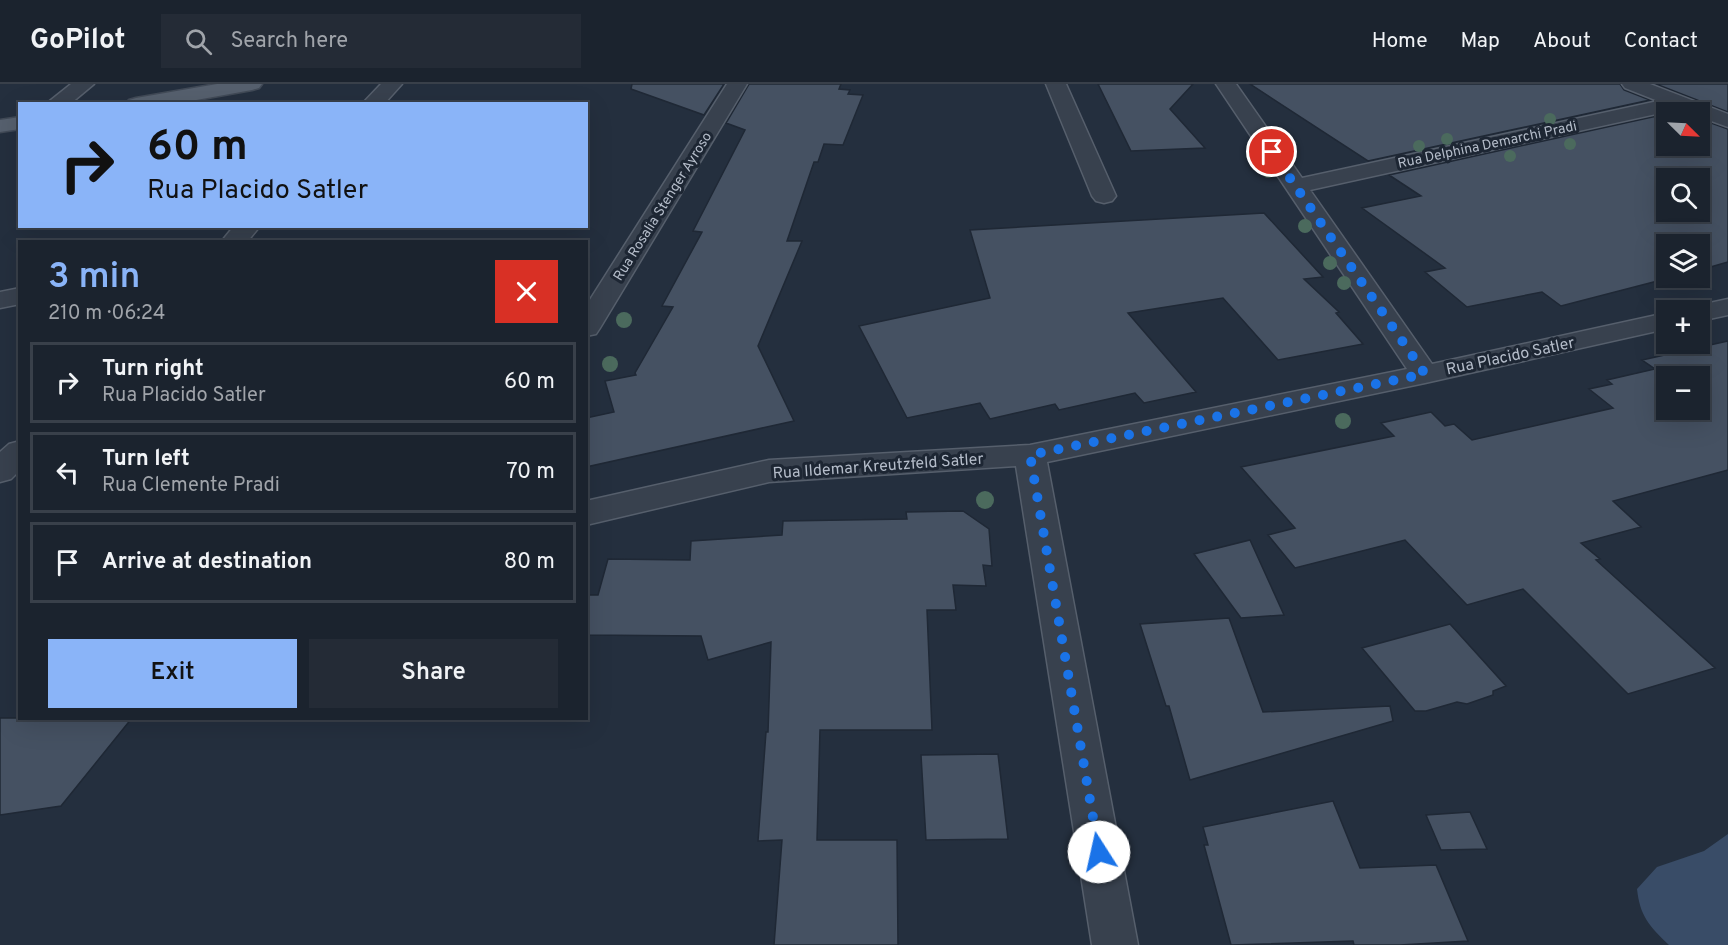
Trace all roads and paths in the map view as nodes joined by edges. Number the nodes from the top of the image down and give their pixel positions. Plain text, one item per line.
1 (84, 84) edge
2 (252, 84) edge
3 (392, 84) edge
4 (737, 84) edge
5 (1056, 84) edge
6 (1226, 84) edge
7 (1632, 84) edge
8 (59, 102) edge
9 (148, 102) edge
10 (374, 102) edge
11 (1679, 102) edge
12 (1656, 107) edge
13 (1710, 114) edge
14 (1728, 121) edge
15 (18, 123) edge
16 (0, 126) edge
17 (1296, 186) junction
18 (1104, 196) dead end
19 (246, 228) edge
20 (234, 240) edge
21 (18, 296) edge
22 (0, 300) edge
23 (1728, 307) edge
24 (1710, 311) edge
25 (1656, 323) edge
26 (588, 325) edge
27 (1425, 374) junction
28 (18, 453) edge
29 (1030, 455) junction
30 (0, 471) edge
31 (588, 513) edge
32 (1115, 945) edge

1 - 8 street
2 - 9 main road
3 - 10 street
4 - 26 street, Rua Rosalia Stenger Ayroso
5 - 18 street
6 - 17 street
7 - 11 street
12 - 17 street, Rua Delphina Demarchi Pradi
13 - 14 street
15 - 16 main road
17 - 27 street
19 - 20 street
21 - 22 street
23 - 24 street
25 - 27 street, Rua Placido Satler
27 - 29 street, Rua Placido Satler
28 - 30 street
29 - 31 street, Rua Ildemar Kreutzfeld Satler
29 - 32 street

